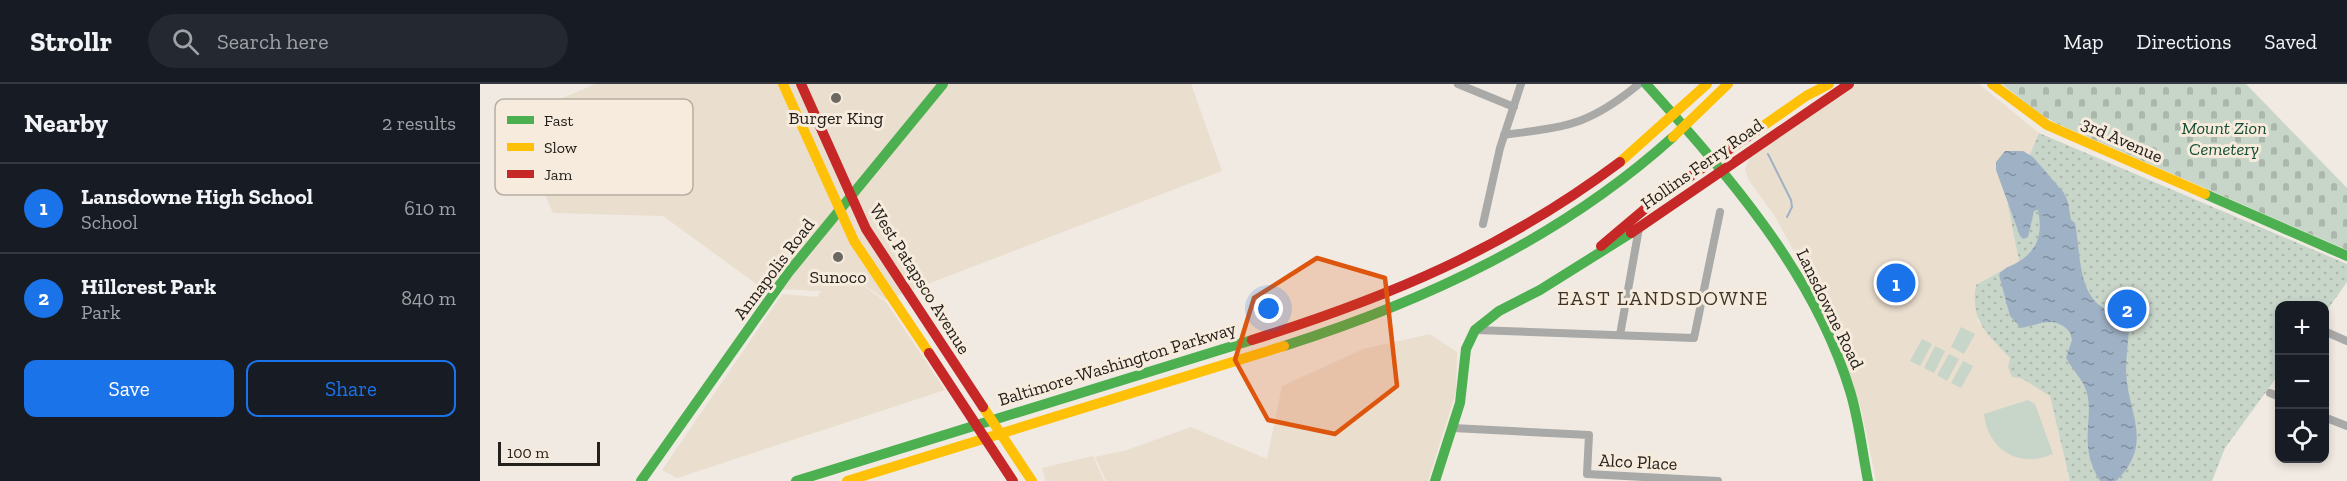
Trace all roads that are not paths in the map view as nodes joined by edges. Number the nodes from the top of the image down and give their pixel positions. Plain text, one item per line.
1 (783, 84) edge
2 (801, 84) edge
3 (943, 84) edge
4 (1458, 84) edge
5 (1521, 84) edge
6 (1639, 84) edge
7 (1646, 84) edge
8 (1707, 84) edge
9 (1728, 84) edge
10 (1829, 84) edge
11 (1849, 84) edge
12 (1992, 84) edge
13 (1514, 107) junction
14 (1504, 135) junction
15 (1714, 159) junction
16 (1723, 170) junction
17 (850, 198) junction
18 (839, 212) junction
19 (1720, 212) dead end
20 (1483, 224) dead end
21 (1639, 228) junction
22 (2347, 255) edge
23 (1574, 270) junction
24 (1475, 330) junction
25 (2329, 333) edge
26 (1620, 335) junction
27 (2347, 341) edge
28 (2270, 393) dead end
29 (2275, 395) edge
30 (2329, 419) edge
31 (2347, 426) edge
32 (1454, 428) junction
33 (997, 458) junction
34 (641, 481) edge
35 (796, 481) edge
36 (847, 481) edge
37 (1013, 481) edge
38 (1022, 481) edge
39 (1032, 481) edge
40 (1435, 481) edge
41 (1718, 481) edge
42 (1868, 481) edge

1 - 18 main road, West Patapsco Avenue
2 - 17 main road, West Patapsco Avenue
3 - 17 main road, Annapolis Road
4 - 13 street
5 - 13 street
6 - 14 street
7 - 15 main road, Lansdowne Road
8 - 35 main road, Baltimore-Washington Parkway
9 - 36 main road, Baltimore-Washington Parkway
10 - 15 main road, Hollins Ferry Road
11 - 16 main road, Hollins Ferry Road
12 - 22 main road, 3rd Avenue
13 - 14 street
14 - 20 street
15 - 16 main road, Lansdowne Road
15 - 23 main road, Hollins Ferry Road
16 - 21 main road, Hollins Ferry Road
16 - 42 main road, Lansdowne Road
17 - 18 main road, Annapolis Road
17 - 39 main road, West Patapsco Avenue
18 - 33 main road, West Patapsco Avenue
18 - 34 main road, Annapolis Road
19 - 26 street
21 - 23 main road, Hollins Ferry Road
21 - 26 street
23 - 24 main road, Hollins Ferry Road
24 - 26 street
24 - 32 main road
25 - 27 street
28 - 29 street
30 - 31 street
32 - 40 main road
32 - 41 street, Alco Place
33 - 37 main road, West Patapsco Avenue
33 - 38 main road

